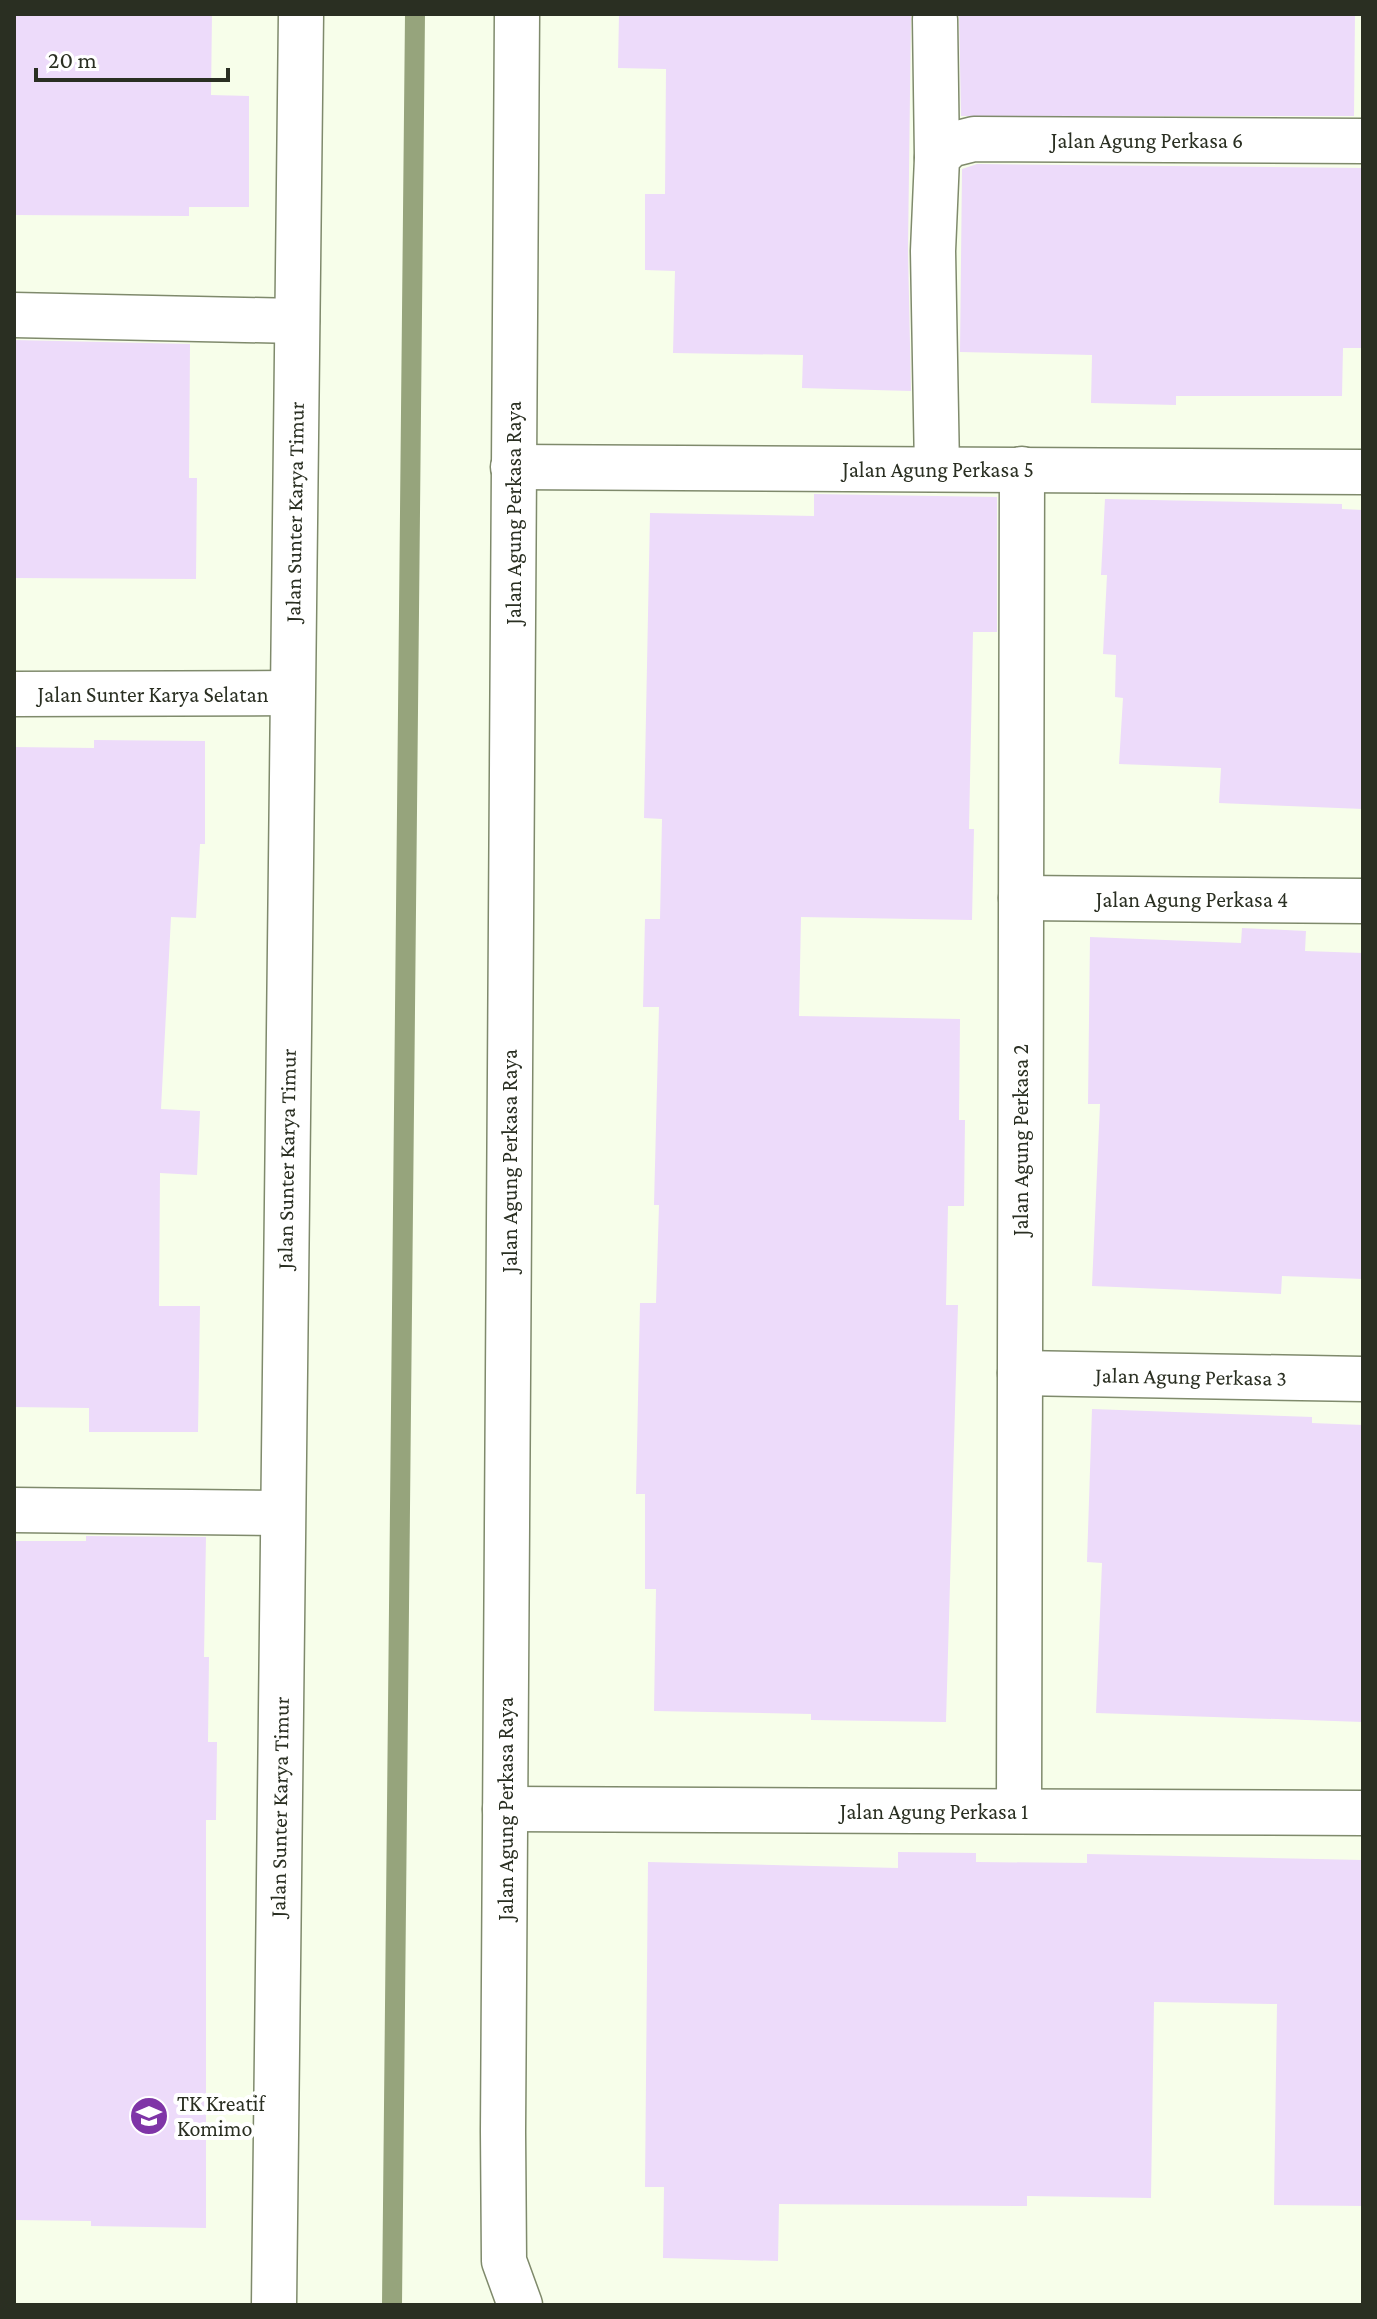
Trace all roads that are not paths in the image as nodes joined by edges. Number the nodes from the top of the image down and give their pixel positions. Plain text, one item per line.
1 (301, 14) edge
2 (517, 14) edge
3 (935, 19) dead end
4 (1363, 141) edge
5 (937, 158) junction
6 (14, 315) edge
7 (297, 321) junction
8 (513, 467) junction
9 (937, 469) junction
10 (1022, 469) junction
11 (1363, 472) edge
12 (292, 693) junction
13 (14, 694) edge
14 (1021, 898) junction
15 (1363, 901) edge
16 (1020, 1373) junction
17 (1363, 1379) edge
18 (14, 1510) edge
19 (282, 1513) junction
20 (505, 1809) junction
21 (1019, 1811) junction
22 (1363, 1813) edge
23 (274, 2305) edge
24 (520, 2305) edge

1 - 7 street, Jalan Sunter Karya Timur
2 - 8 street, Jalan Agung Perkasa Raya
3 - 5 street
4 - 5 street, Jalan Agung Perkasa 6
5 - 9 street
6 - 7 street
7 - 12 street, Jalan Sunter Karya Timur
8 - 9 street, Jalan Agung Perkasa 5
8 - 20 street, Jalan Agung Perkasa Raya
9 - 10 street, Jalan Agung Perkasa 5
10 - 11 street, Jalan Agung Perkasa 5
10 - 14 street, Jalan Agung Perkasa 2
12 - 13 street, Jalan Sunter Karya Selatan
12 - 19 street, Jalan Sunter Karya Timur
14 - 15 street, Jalan Agung Perkasa 4
14 - 16 street, Jalan Agung Perkasa 2
16 - 17 street, Jalan Agung Perkasa 3
16 - 21 street, Jalan Agung Perkasa 2
18 - 19 street
19 - 23 street, Jalan Sunter Karya Timur
20 - 21 street, Jalan Agung Perkasa 1
20 - 24 street, Jalan Agung Perkasa Raya
21 - 22 street, Jalan Agung Perkasa 1

